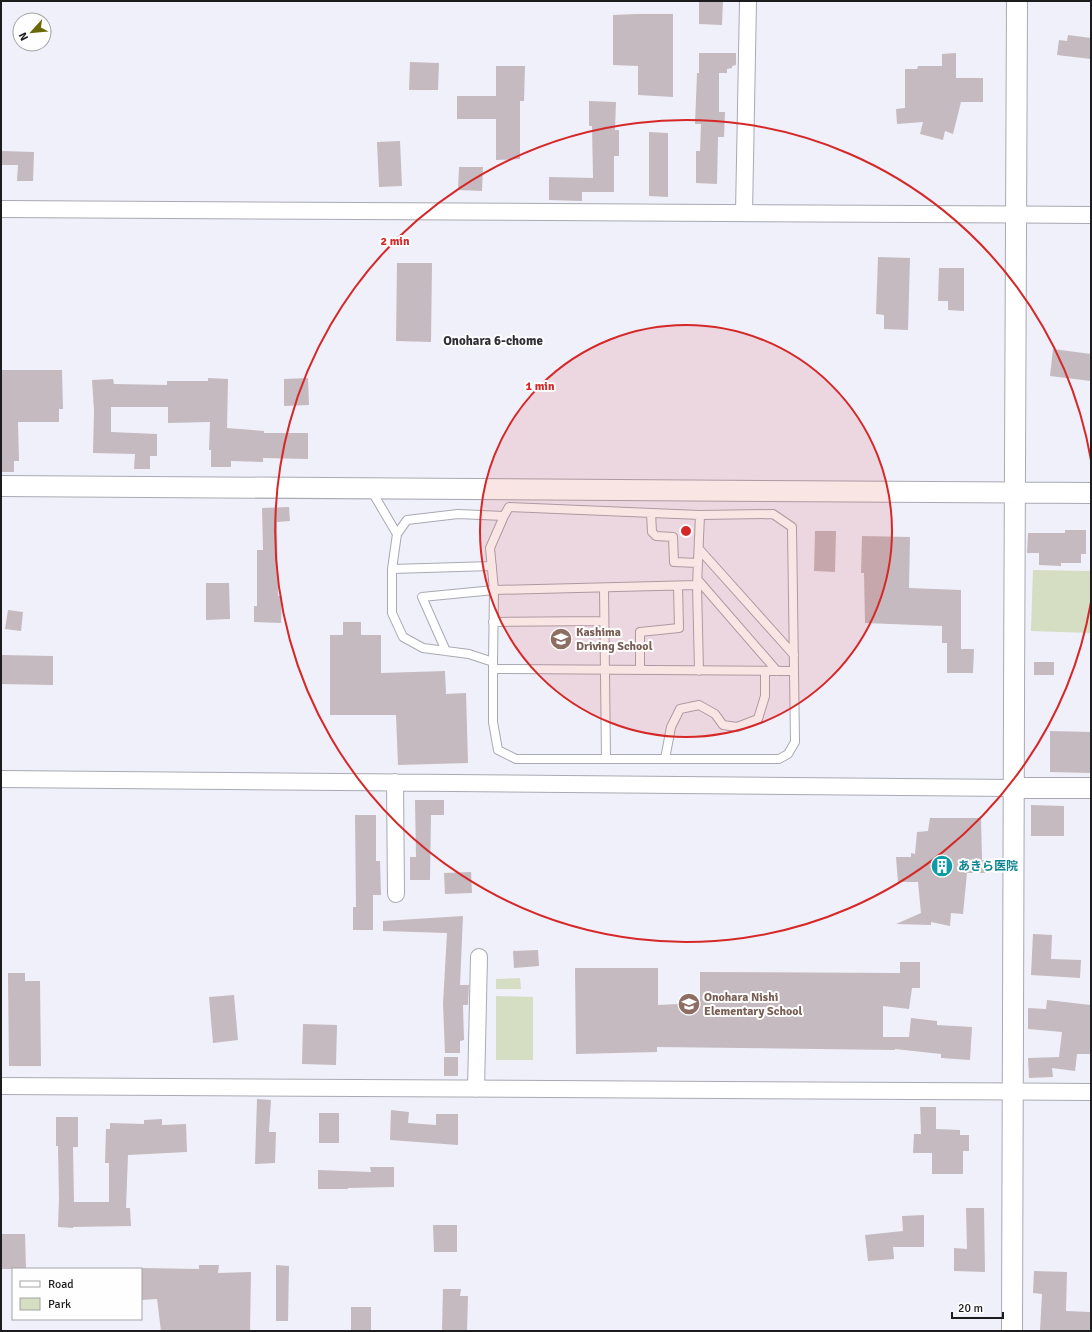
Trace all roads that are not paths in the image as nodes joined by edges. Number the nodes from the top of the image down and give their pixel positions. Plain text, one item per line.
1 (748, 1) edge
2 (1017, 1) edge
3 (1, 209) edge
4 (744, 213) junction
5 (1017, 214) junction
6 (1091, 215) edge
7 (1, 486) edge
8 (370, 489) junction
9 (1016, 492) junction
10 (1091, 493) edge
11 (651, 513) junction
12 (700, 515) junction
13 (504, 516) junction
14 (397, 534) junction
15 (699, 549) junction
16 (698, 562) junction
17 (492, 566) junction
18 (392, 569) junction
19 (697, 583) junction
20 (678, 586) junction
21 (604, 588) junction
22 (494, 590) junction
23 (604, 621) junction
24 (493, 622) junction
25 (446, 651) junction
26 (794, 655) junction
27 (493, 666) junction
28 (605, 670) junction
29 (640, 670) junction
30 (699, 670) junction
31 (765, 671) junction
32 (777, 671) junction
33 (794, 671) junction
34 (606, 759) junction
35 (665, 759) junction
36 (1, 779) edge
37 (395, 782) junction
38 (1013, 788) junction
39 (1091, 788) edge
40 (396, 894) dead end
41 (479, 957) dead end
42 (1, 1086) edge
43 (476, 1089) junction
44 (1011, 1092) junction
45 (1091, 1092) edge
46 (1012, 1331) edge

1 - 4 street
2 - 5 street
3 - 4 street
4 - 5 street
5 - 6 street
5 - 9 street
7 - 8 street
8 - 9 street
8 - 14 lane
9 - 10 street
9 - 38 street
11 - 12 lane
11 - 13 lane
11 - 16 lane
12 - 15 lane
12 - 26 lane
13 - 14 lane
13 - 17 lane
14 - 18 lane
15 - 16 lane
15 - 26 lane
16 - 19 lane
17 - 18 lane
17 - 22 lane
18 - 25 lane
19 - 20 lane
19 - 30 lane
19 - 32 lane
20 - 21 lane
20 - 29 lane
21 - 22 lane
21 - 23 lane
22 - 24 lane
22 - 25 lane
23 - 24 lane
23 - 28 lane
24 - 27 lane
25 - 27 lane
26 - 33 lane
27 - 28 lane
27 - 34 lane
28 - 29 lane
28 - 34 lane
29 - 30 lane
30 - 31 lane
31 - 32 lane
31 - 35 lane
32 - 33 lane
33 - 35 lane
34 - 35 lane
36 - 37 street
37 - 38 street
37 - 40 street
38 - 39 street
38 - 44 street
41 - 43 street
42 - 43 street
43 - 44 street
44 - 45 street
44 - 46 street

